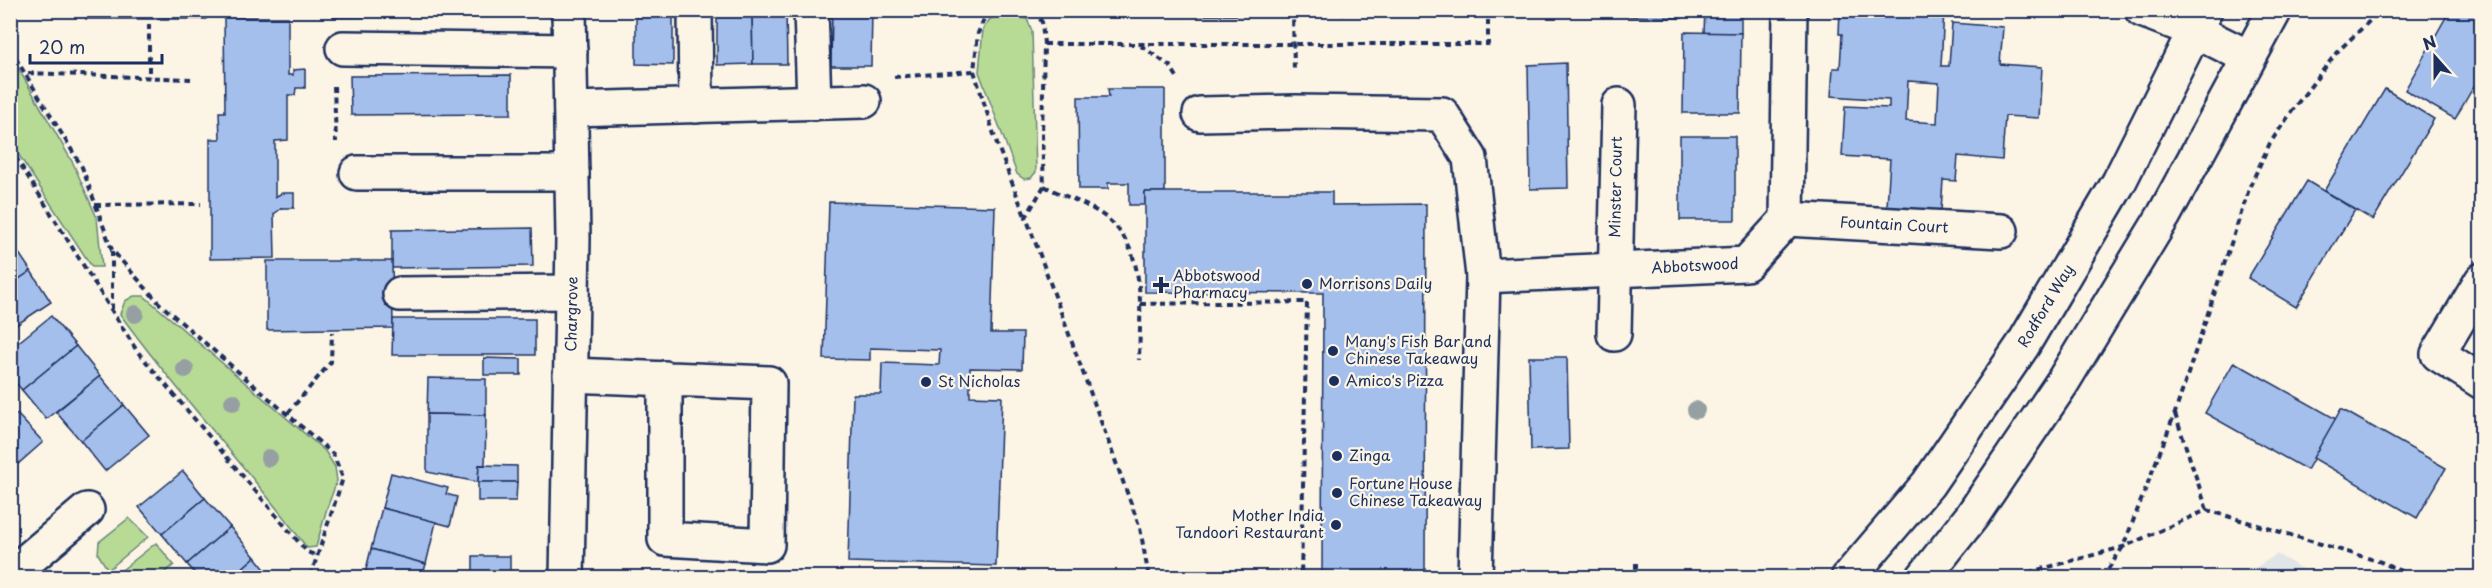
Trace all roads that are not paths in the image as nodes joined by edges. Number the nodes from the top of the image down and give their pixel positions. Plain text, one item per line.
1 (569, 10) edge
2 (695, 10) edge
3 (812, 10) edge
4 (1790, 10) edge
5 (2142, 10) edge
6 (2275, 10) edge
7 (2199, 20) edge
8 (343, 48) dead end
9 (570, 51) junction
10 (2248, 57) junction
11 (864, 101) road end
12 (814, 103) junction
13 (1618, 105) dead end
14 (696, 106) junction
15 (571, 109) junction
16 (1200, 114) road end
17 (357, 173) road end
18 (572, 173) junction
19 (1787, 219) junction
20 (2001, 231) dead end
21 (1614, 270) junction
22 (1483, 276) junction
23 (2481, 280) edge
24 (572, 292) junction
25 (400, 294) dead end
26 (1614, 334) dead end
27 (570, 375) junction
28 (665, 378) junction
29 (2481, 382) edge
30 (87, 510) dead end
31 (12, 569) edge
32 (567, 578) edge
33 (1475, 578) edge
34 (1848, 578) edge
35 (1923, 578) edge

1 - 9 street, Chargrove
2 - 14 street
3 - 12 street
4 - 19 street
5 - 7 street
6 - 10 street
7 - 10 street
7 - 34 street, Rodford Way
8 - 9 street
9 - 15 street, Chargrove
10 - 35 street
11 - 12 street
12 - 14 street
13 - 21 street, Minster Court
14 - 15 street
15 - 18 street, Chargrove
16 - 22 street
17 - 18 street
18 - 24 street, Chargrove
19 - 20 street, Fountain Court
19 - 21 street, Abbotswood
21 - 22 street, Abbotswood
21 - 26 street, Minster Court
22 - 33 street
23 - 29 street
24 - 25 street
24 - 27 street, Chargrove
27 - 28 street
27 - 32 street, Chargrove
28 - 28 street
30 - 31 street

